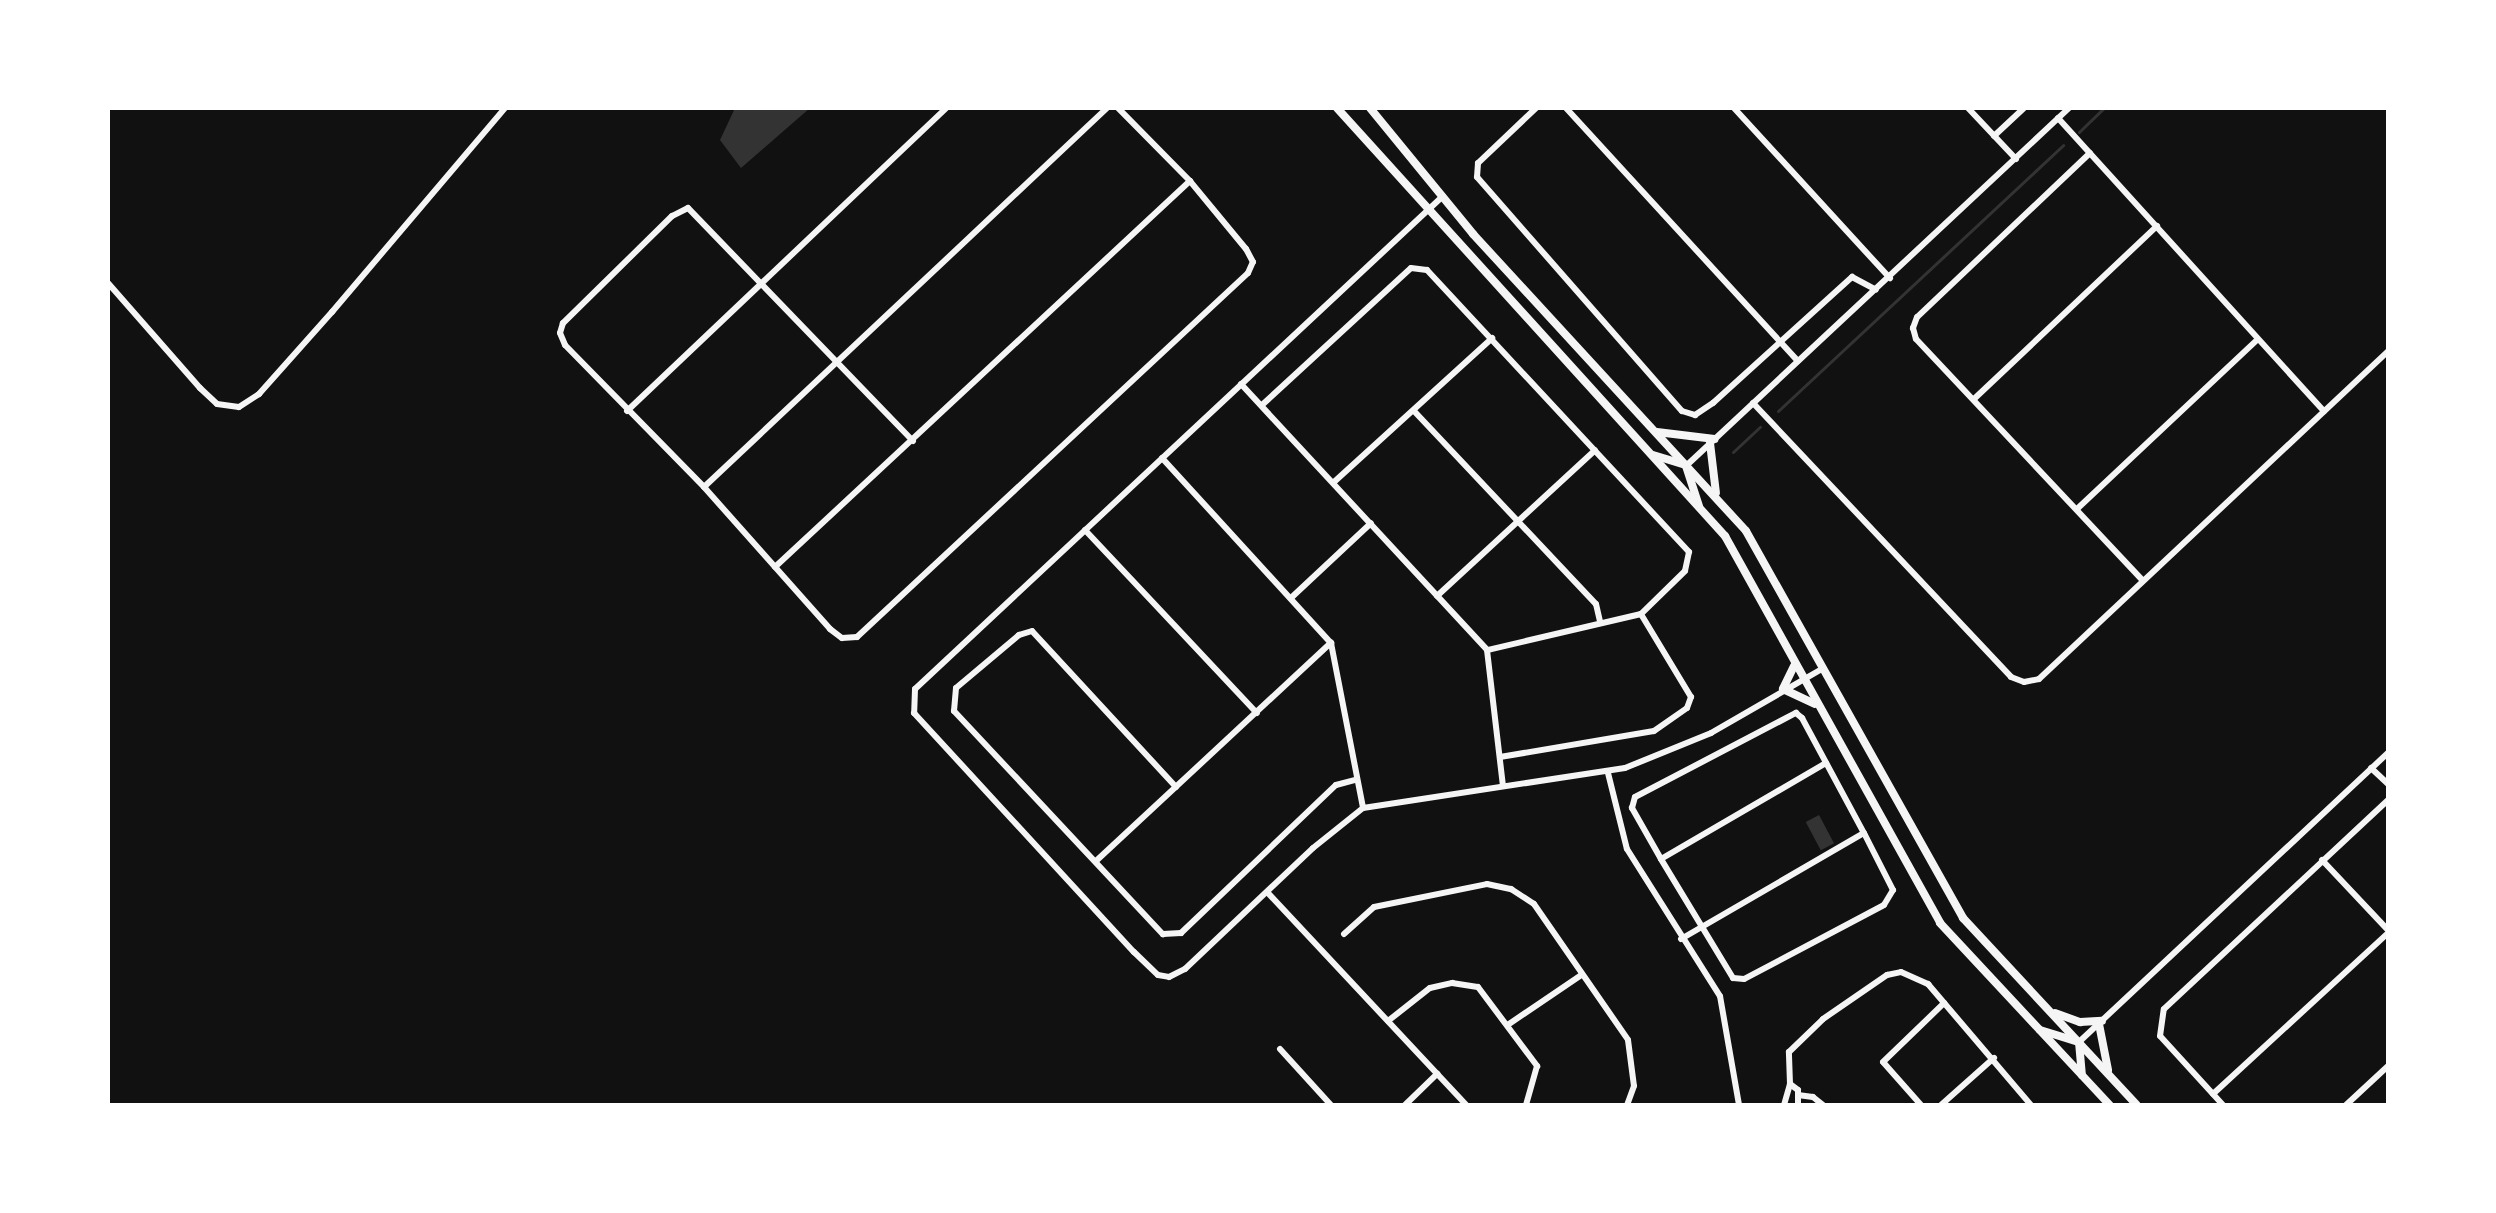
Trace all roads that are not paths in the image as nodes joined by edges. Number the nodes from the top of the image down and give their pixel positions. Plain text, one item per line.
1 (505, 108) edge
2 (946, 108) edge
3 (1107, 108) edge
4 (1118, 108) edge
5 (1337, 108) edge
6 (1370, 108) edge
7 (1536, 108) edge
8 (1566, 108) edge
9 (1734, 108) edge
10 (1968, 108) edge
11 (2024, 108) edge
12 (2069, 108) edge
13 (2058, 118) junction
14 (1994, 136) junction
15 (2090, 153) junction
16 (2016, 159) junction
17 (1190, 181) junction
18 (1443, 196) junction
19 (1427, 210) junction
20 (2157, 226) junction
21 (1890, 278) junction
22 (764, 282) junction
23 (108, 283) edge
24 (1876, 290) junction
25 (1492, 338) junction
26 (2257, 340) junction
27 (1780, 341) junction
28 (2388, 351) edge
29 (1798, 361) junction
30 (838, 364) junction
31 (1241, 384) junction
32 (1974, 399) junction
33 (1753, 403) junction
34 (1262, 405) junction
35 (627, 411) junction
36 (1414, 411) junction
37 (2324, 411) junction
38 (1656, 432) junction
39 (913, 441) junction
40 (1713, 441) junction
41 (1595, 450) junction
42 (1646, 451) junction
43 (1162, 458) junction
44 (1687, 465) junction
45 (1334, 482) junction
46 (704, 487) junction
47 (1718, 500) junction
48 (2077, 509) junction
49 (1701, 510) junction
50 (1517, 522) junction
51 (1371, 523) junction
52 (1085, 530) junction
53 (775, 567) junction
54 (2141, 579) junction
55 (1437, 596) junction
56 (1292, 597) junction
57 (1641, 614) junction
58 (1600, 621) junction
59 (1331, 643) junction
60 (1487, 650) junction
61 (1794, 665) junction
62 (1822, 669) junction
63 (1801, 680) junction
64 (1783, 689) junction
65 (1815, 704) junction
66 (1257, 713) junction
67 (2388, 753) edge
68 (1500, 757) junction
69 (1826, 763) junction
70 (2371, 768) junction
71 (1608, 773) junction
72 (1355, 780) junction
73 (2388, 784) edge
74 (1503, 786) junction
75 (1176, 787) junction
76 (2388, 800) edge
77 (1363, 808) junction
78 (1864, 833) junction
79 (1661, 859) junction
80 (2322, 860) junction
81 (1096, 861) junction
82 (1267, 892) junction
83 (1703, 926) junction
84 (2388, 931) edge
85 (1344, 934) dead end
86 (1681, 939) junction
87 (1580, 976) junction
88 (1944, 1003) junction
89 (2051, 1012) junction
90 (1388, 1021) junction
91 (2101, 1022) junction
92 (1509, 1024) junction
93 (2036, 1028) junction
94 (2079, 1042) junction
95 (1280, 1049) dead end
96 (1994, 1058) junction
97 (2388, 1066) edge
98 (1437, 1074) junction
99 (2109, 1075) junction
100 (2083, 1076) junction
101 (1790, 1084) junction
102 (2213, 1094) junction
103 (1798, 1095) junction
104 (1331, 1105) edge
105 (1405, 1105) edge
106 (1466, 1105) edge
107 (1526, 1105) edge
108 (1627, 1105) edge
109 (1739, 1105) edge
110 (1784, 1105) edge
111 (1798, 1105) edge
112 (1823, 1105) edge
113 (1921, 1105) edge
114 (1941, 1105) edge
115 (2031, 1105) edge
116 (2110, 1105) edge
117 (2137, 1105) edge
118 (2223, 1105) edge
119 (2346, 1105) edge

1 - 23 street
2 - 22 street
3 - 30 street
4 - 17 street
5 - 19 street
6 - 18 street
7 - 27 street
8 - 27 street
9 - 21 street
10 - 14 street
11 - 14 street
12 - 13 street
13 - 15 street
13 - 16 street
14 - 16 street
15 - 20 street
15 - 32 street
16 - 21 street
17 - 39 street
17 - 53 street
18 - 19 street
18 - 38 street
19 - 31 street
19 - 42 street
20 - 26 street
20 - 32 street
21 - 24 street
22 - 30 street
22 - 35 street
22 - 35 street
24 - 27 street
24 - 29 street
25 - 34 street
25 - 36 street
25 - 41 street
26 - 37 street
26 - 48 street
27 - 29 street
28 - 37 street
29 - 33 street
30 - 39 street
30 - 46 street
31 - 34 street
31 - 43 street
32 - 48 street
33 - 40 street
33 - 54 street
34 - 45 street
35 - 46 street
36 - 45 street
36 - 50 street
37 - 54 street
38 - 40 street
38 - 44 street
39 - 53 street
40 - 44 street
40 - 47 street
41 - 50 street
41 - 57 street
42 - 44 street
42 - 49 street
43 - 52 street
43 - 56 street
44 - 47 street
44 - 49 street
45 - 51 street
46 - 53 street
47 - 62 street
48 - 54 street
49 - 61 street
50 - 55 street
50 - 58 street
51 - 55 street
51 - 56 street
52 - 66 street
52 - 82 street
55 - 60 street
56 - 59 street
57 - 58 street
57 - 68 street
58 - 60 street
59 - 66 street
59 - 72 street
60 - 68 street
61 - 63 street
61 - 64 street
62 - 63 street
62 - 89 street
63 - 64 street
63 - 65 street
64 - 65 street
64 - 71 street
65 - 93 street
66 - 75 street
67 - 70 street
68 - 74 street
69 - 78 street
69 - 79 street
69 - 79 street
70 - 73 street
70 - 91 street
71 - 74 street
71 - 86 street
72 - 77 street
72 - 81 street
74 - 77 street
75 - 81 street
75 - 81 street
76 - 80 street
77 - 82 street
78 - 83 street
78 - 83 street
79 - 83 street
80 - 84 street
80 - 102 street
82 - 90 street
83 - 86 street
84 - 102 street
85 - 87 street
86 - 109 street
87 - 92 street
87 - 108 street
88 - 96 street
88 - 101 street
88 - 113 street
89 - 91 street
89 - 94 street
90 - 92 street
90 - 98 street
91 - 94 street
91 - 99 street
92 - 107 street
93 - 94 street
93 - 100 street
94 - 99 street
94 - 100 street
95 - 104 street
96 - 114 street
96 - 115 street
97 - 119 street
98 - 105 street
98 - 106 street
99 - 117 street
100 - 116 street
101 - 103 street
101 - 110 street
102 - 118 street
103 - 111 street
103 - 112 street

